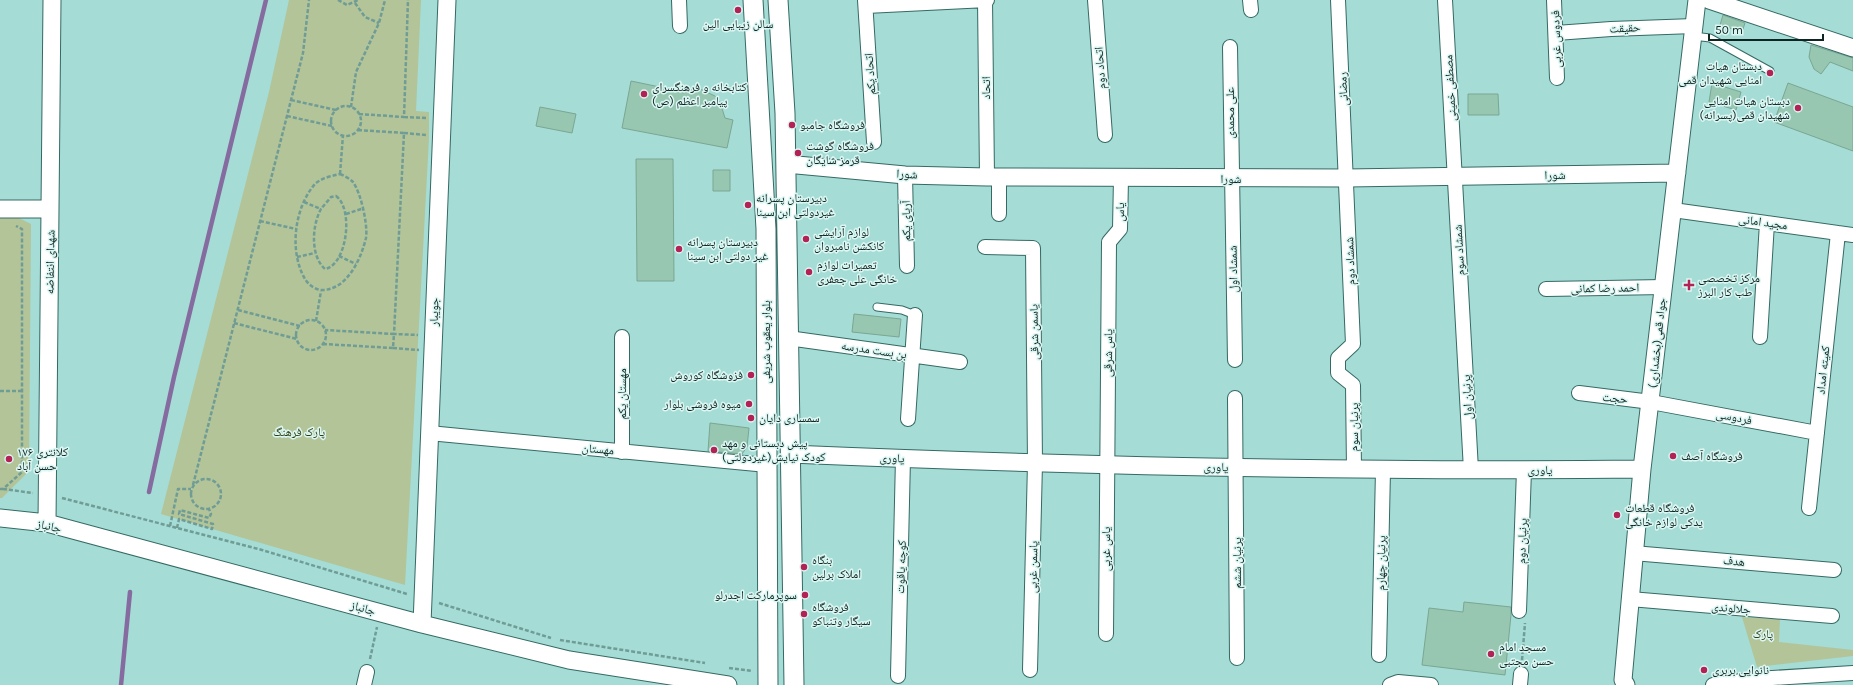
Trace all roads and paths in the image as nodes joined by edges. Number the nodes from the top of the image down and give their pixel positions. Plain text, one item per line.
1 (52, 0) edge
2 (309, 0) edge
3 (338, 0) edge
4 (358, 0) edge
5 (385, 0) edge
6 (408, 0) edge
7 (447, 0) edge
8 (679, 0) edge
9 (753, 0) edge
10 (778, 0) edge
11 (986, 0) edge
12 (1095, 0) edge
13 (1338, 0) edge
14 (1445, 0) edge
15 (1554, 0) edge
16 (1697, 0) edge
17 (1709, 0) edge
18 (355, 3) junction
19 (866, 3) edge
20 (379, 23) junction
21 (680, 26) dead end
22 (1694, 31) junction
23 (1556, 33) junction
24 (1230, 47) dead end
25 (1853, 48) edge
26 (1770, 71) dead end
27 (1557, 78) dead end
28 (291, 100) junction
29 (351, 107) junction
30 (336, 110) junction
31 (359, 114) junction
32 (287, 116) junction
33 (404, 117) junction
34 (436, 119) dead end
35 (332, 126) junction
36 (358, 130) junction
37 (404, 133) junction
38 (343, 135) junction
39 (427, 135) dead end
40 (1104, 135) dead end
41 (874, 142) dead end
42 (762, 162) junction
43 (786, 164) junction
44 (1677, 172) junction
45 (340, 174) junction
46 (906, 175) junction
47 (993, 177) junction
48 (1455, 177) junction
49 (1121, 178) junction
50 (1347, 178) junction
51 (1231, 179) junction
52 (304, 202) junction
53 (364, 208) junction
54 (0, 209) edge
55 (50, 209) junction
56 (321, 209) junction
57 (1673, 210) junction
58 (346, 214) junction
59 (999, 214) dead end
60 (260, 221) junction
61 (1767, 223) junction
62 (12, 224) dead end
63 (296, 229) junction
64 (1838, 233) junction
65 (1853, 235) edge
66 (1109, 242) joint
67 (985, 247) dead end
68 (315, 253) junction
69 (339, 256) junction
70 (297, 257) junction
71 (356, 264) junction
72 (907, 266) dead end
73 (1664, 287) junction
74 (1546, 289) dead end
75 (321, 291) junction
76 (877, 307) dead end
77 (238, 310) junction
78 (915, 315) joint
79 (316, 321) junction
80 (234, 323) junction
81 (1463, 323) joint
82 (300, 326) junction
83 (325, 330) junction
84 (394, 334) junction
85 (424, 335) dead end
86 (622, 337) dead end
87 (1760, 337) dead end
88 (788, 338) junction
89 (297, 339) junction
90 (323, 344) junction
91 (393, 348) junction
92 (423, 350) dead end
93 (912, 355) junction
94 (1235, 360) dead end
95 (960, 362) dead end
96 (1354, 385) joint
97 (0, 391) edge
98 (22, 391) junction
99 (1579, 394) dead end
100 (1236, 398) dead end
101 (1651, 402) junction
102 (908, 420) dead end
103 (429, 433) junction
104 (1817, 433) junction
105 (622, 452) junction
106 (790, 454) junction
107 (904, 458) junction
108 (1035, 463) junction
109 (1106, 465) junction
110 (767, 466) junction
111 (1236, 468) junction
112 (1642, 469) junction
113 (1354, 470) junction
114 (1384, 470) junction
115 (1471, 470) junction
116 (1524, 470) junction
117 (193, 485) junction
118 (2, 489) edge
119 (191, 490) junction
120 (47, 494) junction
121 (1809, 508) dead end
122 (209, 509) junction
123 (0, 518) edge
124 (46, 524) junction
125 (170, 526) junction
126 (177, 528) junction
127 (1633, 553) junction
128 (1834, 570) dead end
129 (422, 598) junction
130 (1630, 599) junction
131 (1519, 611) joint
132 (380, 612) junction
133 (1832, 616) dead end
134 (422, 624) junction
135 (1106, 634) dead end
136 (1379, 655) dead end
137 (1237, 658) dead end
138 (706, 664) dead end
139 (721, 666) dead end
140 (1030, 670) dead end
141 (1853, 673) edge
142 (898, 676) dead end
143 (366, 678) edge
144 (768, 679) edge
145 (1520, 679) edge
146 (707, 683) edge
147 (728, 685) edge
148 (794, 685) edge
149 (1390, 685) edge
150 (1431, 685) edge
151 (1626, 685) edge
152 (1713, 685) edge

1 - 55 street, شهدای انتفاضه
2 - 28 path
3 - 18 path
4 - 18 path
5 - 20 path
6 - 33 path
7 - 103 street, جویبار
8 - 21 street
9 - 42 main road, بلوار یعقوب شریفی
10 - 43 main road, بلوار یعقوب شریفی
11 - 19 street, اتحاد یکم
11 - 47 street, اتحاد
12 - 40 street, اتحاد دوم
13 - 50 street, رمضانی
14 - 48 street, مصطفی خمینی
15 - 23 street, فردوس غربی
16 - 22 street, جواد قمی(بخشداری)
17 - 25 street
18 - 20 path
19 - 41 street, اتحاد یکم
20 - 29 path
22 - 23 street, حقیقت
22 - 26 lane
22 - 44 street, جواد قمی(بخشداری)
23 - 27 street, فردوس غربی
24 - 51 street, علی محمدی
28 - 30 path
28 - 32 path
29 - 30 path
29 - 31 path
30 - 35 path
31 - 33 path
31 - 36 path
32 - 35 path
32 - 60 path
33 - 34 path
35 - 38 path
36 - 37 path
36 - 38 path
37 - 39 path
37 - 84 path
38 - 45 path
42 - 43 main road
42 - 110 main road, بلوار یعقوب شریفی
43 - 46 street, شورا
43 - 88 main road, بلوار یعقوب شریفی
44 - 48 street, شورا
44 - 57 street, جواد قمی(بخشداری)
45 - 52 path
45 - 53 path
46 - 47 street, شورا
46 - 72 street, آریای یکم
47 - 49 street, شورا
47 - 59 street, اتحاد
48 - 50 street, شورا
48 - 81 street, شمشاد سوم
49 - 51 street, شورا
49 - 66 street, یاس
50 - 51 street, شورا
50 - 96 street, شمشاد دوم
51 - 94 street, شمشاد اول
52 - 56 path
52 - 63 path
53 - 58 path
53 - 71 path
54 - 55 street
55 - 120 street, شهدای انتفاضه
56 - 58 path
56 - 68 path
57 - 61 street, مجید امانی
57 - 73 street, جواد قمی(بخشداری)
58 - 69 path
60 - 63 path
60 - 77 path
61 - 64 street, مجید امانی
61 - 87 street
62 - 98 path
63 - 70 path
64 - 65 street, مجید امانی
64 - 104 street, کمیته امداد
66 - 109 street, یاس شرقی
67 - 108 street, یاسمن شرقی
68 - 69 path
68 - 70 path
69 - 71 path
70 - 75 path
71 - 75 path
73 - 74 street, احمد رضا کمانی
73 - 101 street, جواد قمی(بخشداری)
75 - 79 path
76 - 78 lane
77 - 80 path
77 - 82 path
78 - 93 street
79 - 82 path
79 - 83 path
80 - 89 path
80 - 117 path
81 - 115 street, پرنیان اول
82 - 89 path
83 - 84 path
83 - 90 path
84 - 85 path
84 - 91 path
86 - 105 street, مهستان یکم
88 - 93 street, بن بست مدرسه
88 - 106 main road, بلوار یعقوب شریفی
89 - 90 path
90 - 91 path
91 - 92 path
93 - 95 street, بن بست مدرسه
93 - 102 street
96 - 113 street, پرنیان سوم
97 - 98 path
98 - 118 path
99 - 101 street, حجت
100 - 111 street, پرنیان ششم
101 - 104 street, فردوسی
101 - 112 street, جواد قمی(بخشداری)
103 - 105 street, مهستان
103 - 129 street, جویبار
104 - 121 street, کمیته امداد
105 - 110 street, مهستان
106 - 107 street, یاوری
106 - 110 main road
106 - 148 main road, بلوار یعقوب شریفی
107 - 108 street, یاوری
107 - 142 street, کوچه یاقوت
108 - 109 street, یاوری
108 - 140 street, یاسمن غربی
109 - 111 street, یاوری
109 - 135 street, یاس غربی
110 - 144 main road, بلوار یعقوب شریفی
111 - 113 street, یاوری
111 - 137 street, پرنیان ششم
112 - 116 street, یاوری
112 - 127 street, جواد قمی(بخشداری)
113 - 114 street, یاوری
114 - 115 street, یاوری
114 - 136 street, پرنیان چهارم
115 - 116 street, یاوری
116 - 131 street, پرنیان دوم
117 - 119 path
117 - 122 path
118 - 120 path
119 - 122 path
119 - 125 path
120 - 124 street, شهدای انتفاضه
120 - 125 path
122 - 126 path
123 - 124 street, جانباز
124 - 132 street, جانباز
125 - 126 path
126 - 129 path
127 - 128 street, هدف
127 - 130 street, جواد قمی(بخشداری)
129 - 134 street, جویبار
129 - 138 path
130 - 133 street, جلالوندی
130 - 151 street, جواد قمی(بخشداری)
131 - 145 path
132 - 134 street, جانباز
132 - 143 path
134 - 146 street, جانباز
139 - 144 path
141 - 152 street
146 - 147 street, جانباز
149 - 150 street

